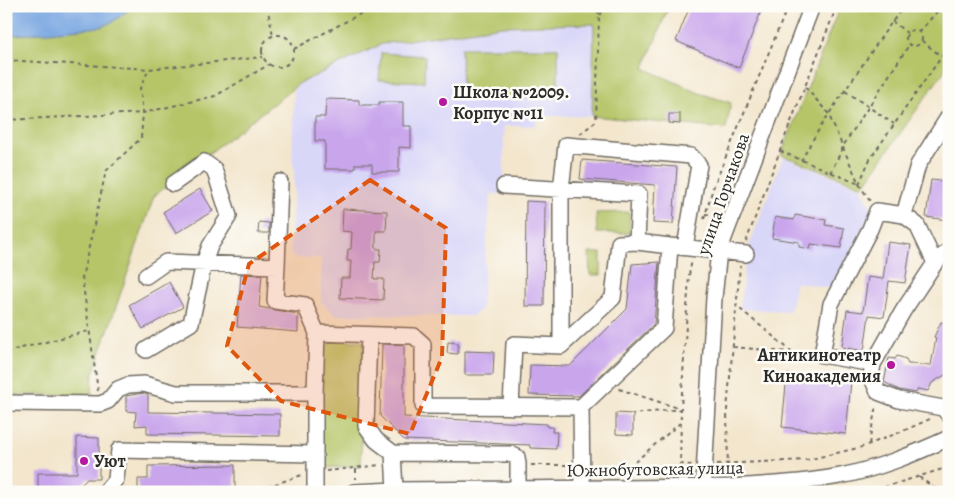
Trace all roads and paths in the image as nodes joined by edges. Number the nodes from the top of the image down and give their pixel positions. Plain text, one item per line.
1 (267, 6) edge
2 (375, 6) edge
3 (597, 6) edge
4 (605, 6) edge
5 (812, 6) edge
6 (837, 6) edge
7 (904, 6) edge
8 (942, 6) edge
9 (600, 16) junction
10 (892, 22) junction
11 (919, 32) junction
12 (907, 33) junction
13 (273, 35) junction
14 (922, 41) junction
15 (909, 45) junction
16 (949, 46) edge
17 (294, 49) junction
18 (941, 56) junction
19 (263, 57) junction
20 (6, 60) edge
21 (270, 64) junction
22 (149, 69) junction
23 (805, 86) junction
24 (845, 91) junction
25 (868, 107) junction
26 (143, 113) junction
27 (828, 113) junction
28 (949, 116) edge
29 (6, 120) edge
30 (894, 124) junction
31 (566, 145) junction
32 (843, 146) junction
33 (779, 151) junction
34 (801, 161) junction
35 (830, 173) junction
36 (280, 182) dead end
37 (173, 184) dead end
38 (859, 184) junction
39 (504, 186) dead end
40 (561, 190) junction
41 (878, 211) junction
42 (904, 215) junction
43 (638, 242) junction
44 (677, 247) junction
45 (949, 250) edge
46 (719, 251) junction
47 (744, 254) junction
48 (204, 263) junction
49 (935, 263) junction
50 (277, 266) junction
51 (146, 276) dead end
52 (740, 309) dead end
53 (89, 331) junction
54 (318, 333) junction
55 (369, 335) junction
56 (561, 346) junction
57 (733, 347) junction
58 (146, 350) dead end
59 (791, 351) junction
60 (6, 352) edge
61 (822, 355) junction
62 (873, 364) junction
63 (604, 384) junction
64 (878, 392) junction
65 (315, 393) junction
66 (6, 403) edge
67 (100, 404) junction
68 (511, 407) junction
69 (580, 407) junction
70 (633, 414) dead end
71 (948, 414) edge
72 (680, 423) dead end
73 (949, 438) edge
74 (869, 444) junction
75 (315, 454) junction
76 (393, 459) junction
77 (728, 463) junction
78 (518, 464) junction
79 (582, 465) junction
80 (704, 465) junction
81 (949, 467) edge
82 (628, 468) junction
83 (315, 472) junction
84 (919, 477) junction
85 (116, 486) edge
86 (518, 488) junction
87 (582, 489) junction
88 (395, 490) junction
89 (542, 490) edge
90 (703, 490) edge
91 (362, 491) edge
92 (105, 492) edge
93 (252, 492) edge
94 (315, 492) edge
95 (869, 492) edge
96 (940, 492) edge

1 - 13 path
2 - 17 path
3 - 9 path
4 - 9 path
5 - 46 street, улица Горчакова
6 - 23 path
7 - 10 path
8 - 11 path
9 - 31 path
10 - 12 path
10 - 24 path
11 - 12 path
11 - 14 path
12 - 15 path
13 - 17 path
13 - 19 path
14 - 15 path
14 - 18 path
15 - 25 path
16 - 18 path
17 - 21 path
18 - 30 path
19 - 21 path
19 - 22 path
20 - 22 path
21 - 26 path
22 - 26 path
23 - 27 path
23 - 33 path
24 - 25 path
24 - 27 path
25 - 30 path
25 - 32 path
26 - 29 path
26 - 53 path
27 - 32 path
27 - 34 path
28 - 42 street
30 - 38 path
31 - 40 street
31 - 44 street
32 - 35 path
32 - 38 path
33 - 34 path
33 - 47 path
34 - 35 path
35 - 38 path
36 - 50 street
37 - 48 street
38 - 41 path
39 - 40 street
40 - 43 street
40 - 56 street
41 - 42 street
41 - 61 street
42 - 49 street
43 - 44 street
43 - 56 street
44 - 46 street
44 - 63 street
45 - 49 street
46 - 47 street
46 - 80 street, улица Горчакова
47 - 57 path
48 - 50 street
48 - 51 street
48 - 58 street
49 - 62 street
50 - 54 street
52 - 59 path
53 - 60 path
53 - 67 path
54 - 55 street
54 - 65 street
55 - 68 street
55 - 76 street
56 - 68 street
57 - 59 path
57 - 77 path
59 - 61 path
61 - 62 street
62 - 64 street
63 - 69 street
63 - 70 path
64 - 71 street
64 - 74 path
65 - 67 street
65 - 75 street
66 - 67 street
68 - 69 street
69 - 79 street
71 - 74 path
72 - 82 path
73 - 90 street, Южнобутовская улица
74 - 77 path
75 - 83 street
75 - 85 street
76 - 78 street
76 - 83 path
76 - 88 street
77 - 80 path
78 - 79 path
78 - 86 street
79 - 82 path
79 - 87 street
80 - 82 path
80 - 90 street, улица Горчакова
81 - 84 path
83 - 93 path
83 - 94 street
84 - 95 path
84 - 96 path
85 - 92 street
86 - 88 street, Южнобутовская улица
86 - 89 street, Южнобутовская улица
87 - 89 street, Южнобутовская улица
87 - 90 street, Южнобутовская улица
88 - 91 street, Южнобутовская улица

